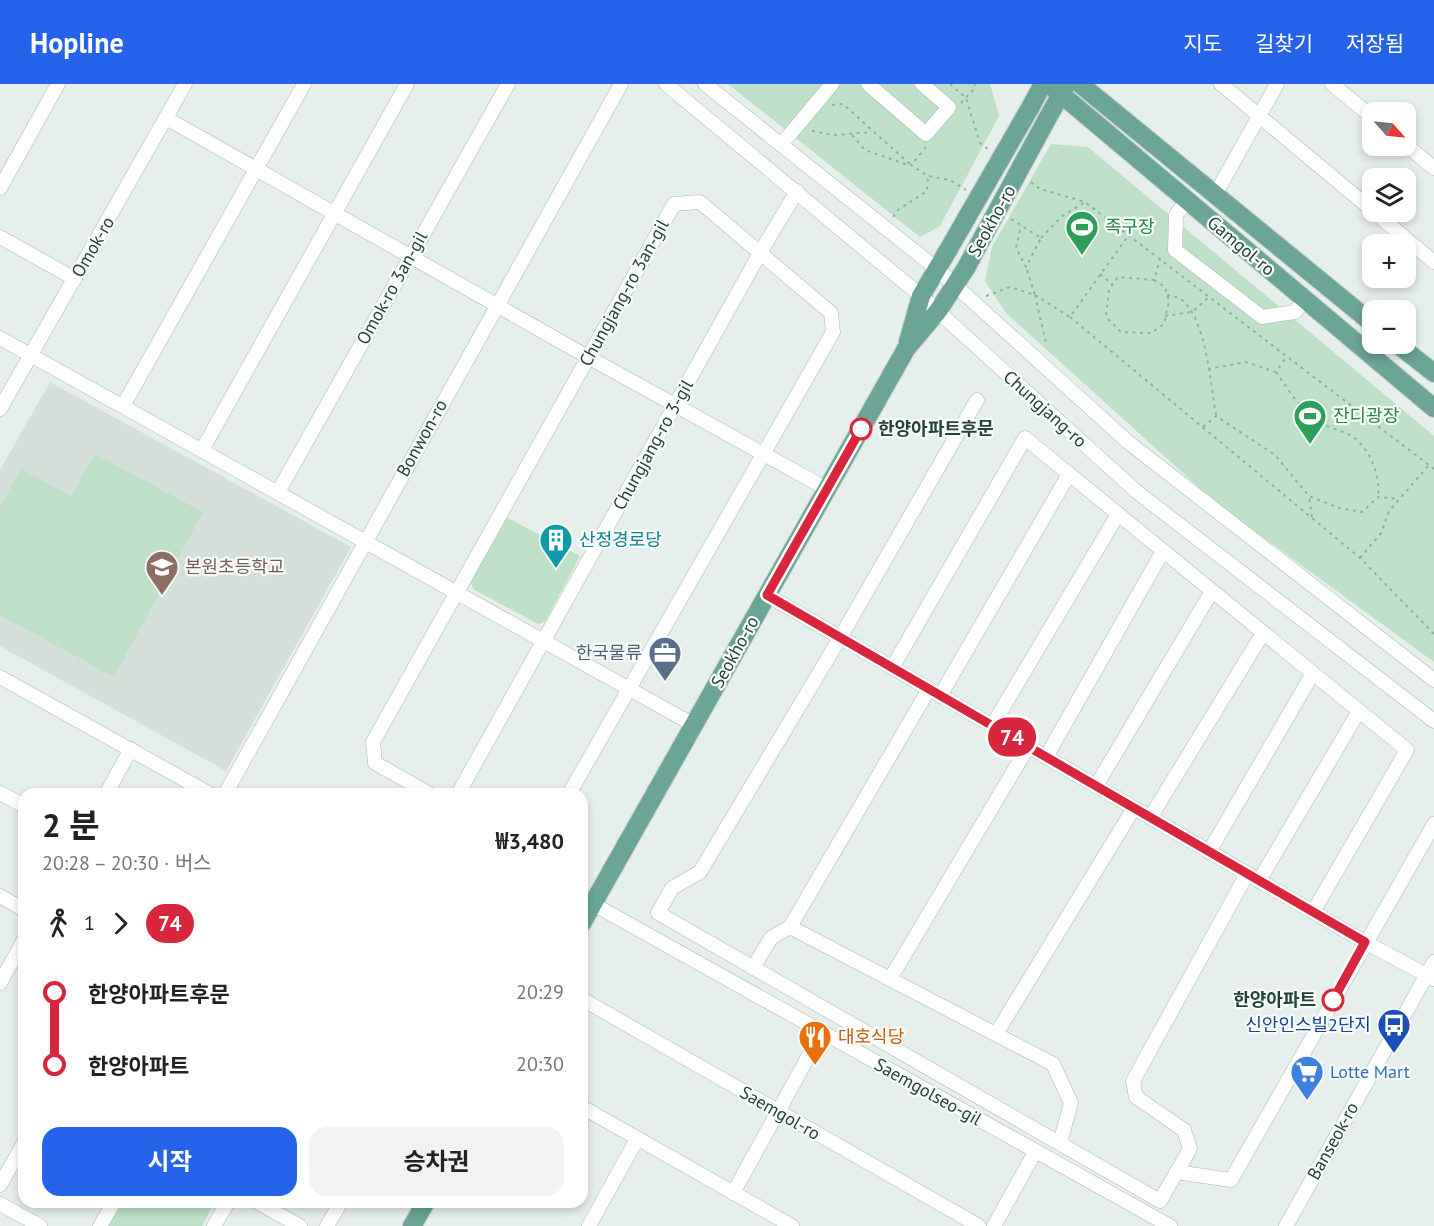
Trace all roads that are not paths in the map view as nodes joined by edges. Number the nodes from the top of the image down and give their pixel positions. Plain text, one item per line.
1 (58, 84) edge
2 (185, 84) edge
3 (304, 84) edge
4 (407, 84) edge
5 (508, 84) edge
6 (621, 84) edge
7 (666, 84) edge
8 (705, 84) edge
9 (832, 84) edge
10 (868, 84) edge
11 (922, 84) edge
12 (1043, 84) edge
13 (1080, 84) edge
14 (1221, 84) edge
15 (1277, 84) edge
16 (1332, 84) edge
17 (1059, 87) edge
18 (1362, 109) edge
19 (1260, 115) junction
20 (166, 118) junction
21 (781, 145) junction
22 (1416, 153) edge
23 (1434, 168) edge
24 (255, 170) junction
25 (0, 188) edge
26 (797, 191) junction
27 (1215, 195) junction
28 (1187, 200) junction
29 (1362, 202) edge
30 (334, 214) junction
31 (1386, 222) edge
32 (0, 237) edge
33 (760, 253) junction
34 (410, 256) junction
35 (1434, 262) edge
36 (937, 269) junction
37 (75, 279) junction
38 (955, 286) junction
39 (921, 296) junction
40 (1305, 300) junction
41 (496, 306) junction
42 (938, 311) junction
43 (1362, 315) edge
44 (0, 338) edge
45 (906, 350) junction
46 (31, 354) junction
47 (1410, 354) edge
48 (588, 357) junction
49 (1434, 373) edge
50 (977, 400) dead end
51 (123, 406) junction
52 (676, 406) junction
53 (1434, 408) edge
54 (0, 409) edge
55 (202, 450) junction
56 (763, 453) junction
57 (1069, 474) junction
58 (827, 489) junction
59 (278, 492) junction
60 (1118, 514) junction
61 (365, 541) junction
62 (1163, 552) junction
63 (1212, 591) junction
64 (457, 593) junction
65 (767, 595) junction
66 (1263, 633) junction
67 (840, 638) junction
68 (542, 640) junction
69 (892, 668) junction
70 (1313, 674) junction
71 (0, 676) edge
72 (1434, 680) edge
73 (629, 688) junction
74 (935, 693) junction
75 (1359, 711) junction
76 (1434, 721) edge
77 (694, 725) junction
78 (992, 726) junction
79 (1028, 747) junction
80 (131, 749) junction
81 (1046, 757) junction
82 (1096, 786) junction
83 (109, 788) edge
84 (199, 788) edge
85 (228, 788) edge
86 (419, 788) edge
87 (461, 788) edge
88 (572, 788) edge
89 (0, 793) edge
90 (18, 803) edge
91 (1134, 808) junction
92 (1150, 818) junction
93 (1434, 824) edge
94 (1209, 852) junction
95 (1253, 877) junction
96 (0, 896) edge
97 (592, 904) junction
98 (18, 906) edge
99 (588, 912) edge
100 (1313, 912) junction
101 (790, 927) junction
102 (1365, 942) junction
103 (18, 951) edge
104 (1434, 962) edge
105 (753, 968) junction
106 (1430, 977) edge
107 (890, 979) junction
108 (0, 983) edge
109 (588, 1002) edge
110 (822, 1032) junction
111 (996, 1034) junction
112 (588, 1110) edge
113 (777, 1111) junction
114 (637, 1139) junction
115 (1060, 1143) junction
116 (1035, 1152) junction
117 (18, 1154) edge
118 (1176, 1172) junction
119 (0, 1185) edge
120 (733, 1193) junction
121 (0, 1204) edge
122 (110, 1208) edge
123 (224, 1208) edge
124 (268, 1208) edge
125 (338, 1208) edge
126 (422, 1208) edge
127 (40, 1226) edge
128 (100, 1226) edge
129 (214, 1226) edge
130 (300, 1226) edge
131 (327, 1226) edge
132 (412, 1226) edge
133 (589, 1226) edge
134 (792, 1226) edge
135 (979, 1226) edge
136 (994, 1226) edge
137 (1170, 1226) edge
138 (1286, 1226) edge

1 - 25 street
2 - 20 street, Omok-ro
3 - 24 street
4 - 30 street
5 - 34 street, Omok-ro 3an-gil
6 - 41 street, Bonwon-ro
7 - 26 street, Chungjang-ro
8 - 21 street, Chungjang-ro
9 - 21 street
10 - 11 street
12 - 36 main road, Seokho-ro, bridge
13 - 27 main road, Gamgol-ro
14 - 19 street
15 - 19 street
16 - 18 street
17 - 28 main road, Gamgol-ro
17 - 38 main road, Seokho-ro, bridge
19 - 27 street
19 - 29 street
20 - 24 street
20 - 37 street, Omok-ro
21 - 36 street, Chungjang-ro
22 - 23 street
24 - 30 street
24 - 51 street
26 - 33 street, Chungjang-ro 3-gil
26 - 39 street, Chungjang-ro
27 - 43 main road, Gamgol-ro
28 - 40 main road, Gamgol-ro
28 - 40 street
30 - 34 street
30 - 55 street
31 - 35 street
32 - 37 street
33 - 48 street, Chungjang-ro 3an-gil
33 - 52 street, Chungjang-ro 3-gil
33 - 56 street, Chungjang-ro 3an-gil
34 - 41 street
34 - 59 street, Omok-ro 3an-gil
36 - 38 street, Chungjang-ro
36 - 39 main road, Seokho-ro
37 - 46 street, Omok-ro
38 - 42 main road, Seokho-ro
38 - 72 street, Chungjang-ro
39 - 42 street, Chungjang-ro
39 - 45 main road, Seokho-ro
40 - 53 main road, Gamgol-ro
41 - 48 street
41 - 61 street, Bonwon-ro
42 - 45 main road, Seokho-ro
42 - 76 street, Chungjang-ro
44 - 46 street
45 - 58 main road, Seokho-ro
46 - 51 street
46 - 54 street, Omok-ro
47 - 49 main road
48 - 52 street
48 - 64 street, Chungjang-ro 3an-gil
50 - 67 street
51 - 55 street
52 - 56 street
52 - 68 street, Chungjang-ro 3-gil
55 - 59 street
56 - 58 street
56 - 73 street, Chungjang-ro 3an-gil
57 - 60 street
57 - 69 street
57 - 74 street
58 - 65 main road, Seokho-ro
59 - 61 street
60 - 62 street
60 - 78 street
61 - 64 street
61 - 85 street, Bonwon-ro
62 - 63 street
62 - 81 street
63 - 66 street
63 - 82 street
64 - 68 street
64 - 86 street, Chungjang-ro 3an-gil
65 - 67 street
65 - 77 main road, Seokho-ro
66 - 70 street
66 - 92 street
67 - 69 street
67 - 105 street
68 - 73 street
68 - 87 street, Chungjang-ro 3-gil
69 - 74 street
70 - 75 street
70 - 94 street
71 - 80 street
73 - 77 street
73 - 88 street, Chungjang-ro 3an-gil
74 - 78 street
74 - 101 street
75 - 95 street
75 - 100 street
77 - 97 main road, Seokho-ro
78 - 79 street
79 - 81 street
79 - 107 street
80 - 83 street
80 - 84 street
81 - 82 street
82 - 91 street
89 - 90 street
91 - 92 street
91 - 111 street
92 - 94 street
93 - 102 street
94 - 95 street
95 - 100 street
95 - 118 street
96 - 98 street
97 - 99 main road, Seokho-ro
97 - 110 street, Saemgolseo-gil
100 - 102 street
101 - 105 street
101 - 107 street
102 - 106 street
102 - 118 street
103 - 108 street
104 - 106 street, Banseok-ro
105 - 115 street
106 - 138 street, Banseok-ro
107 - 111 street
109 - 113 street, Saemgol-ro
110 - 113 street
110 - 116 street, Saemgolseo-gil
111 - 115 street
112 - 114 street
113 - 120 street
113 - 135 street, Saemgol-ro
114 - 120 street
114 - 133 street
115 - 118 street
116 - 136 street
116 - 137 street, Saemgolseo-gil
117 - 119 street
120 - 134 street
121 - 127 street
122 - 128 street
123 - 129 street
124 - 130 street
125 - 131 street
126 - 132 main road

